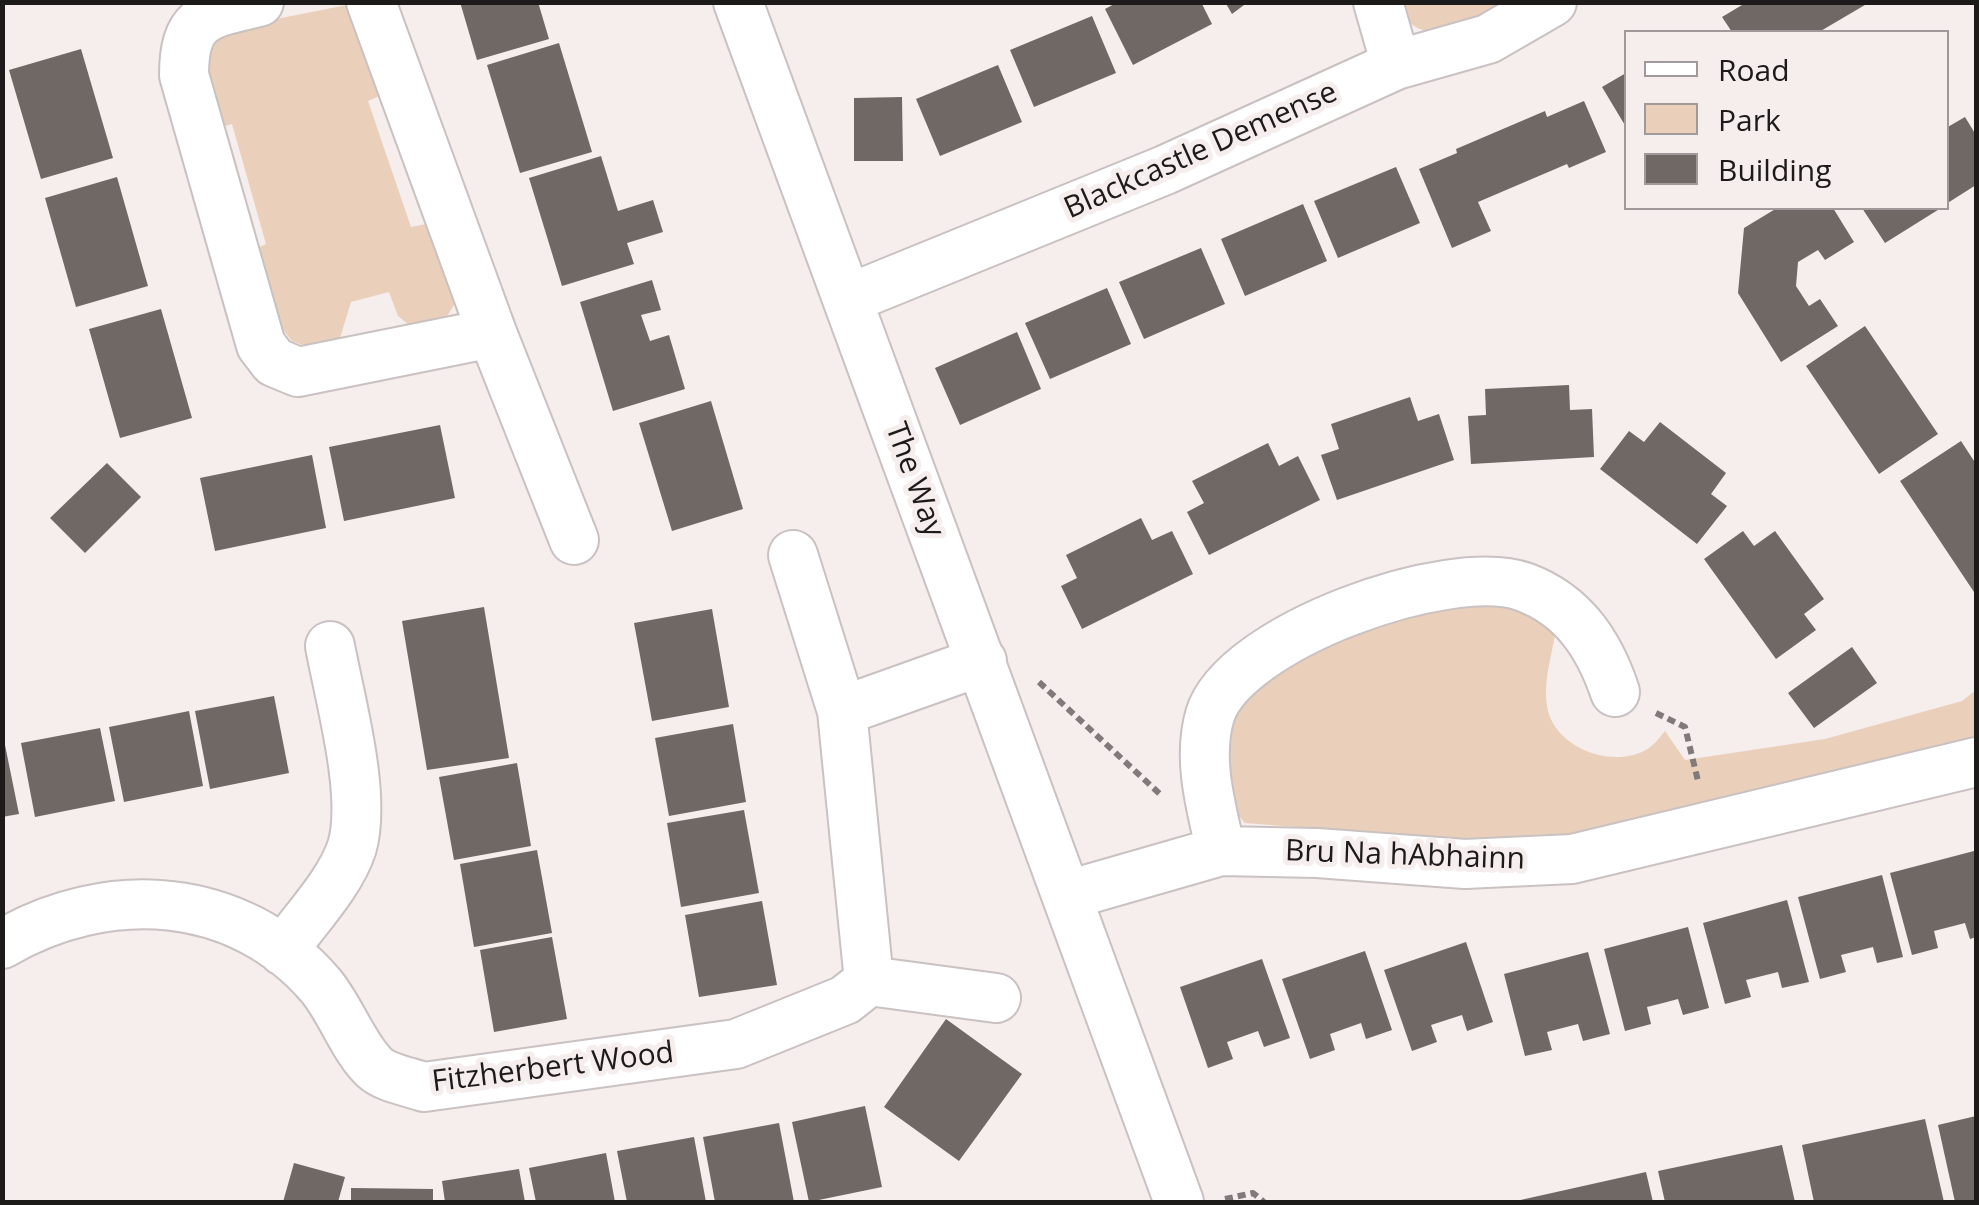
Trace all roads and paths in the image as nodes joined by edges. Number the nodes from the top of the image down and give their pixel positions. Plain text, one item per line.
1 (259, 2) edge
2 (372, 2) edge
3 (738, 2) edge
4 (1378, 2) edge
5 (1552, 2) edge
6 (1396, 65) junction
7 (848, 299) junction
8 (492, 333) junction
9 (574, 540) dead end
10 (793, 555) dead end
11 (330, 646) dead end
12 (979, 654) junction
13 (1615, 692) joint
14 (842, 711) junction
15 (1976, 762) edge
16 (1166, 799) dead end
17 (1708, 826) junction
18 (1221, 851) junction
19 (1068, 894) junction
20 (2, 944) edge
21 (283, 951) junction
22 (869, 981) junction
23 (996, 998) dead end
24 (1200, 1201) edge
25 (1264, 1202) edge

1 - 8 street
2 - 8 street
3 - 7 street, The Way
4 - 6 street
5 - 6 street, Blackcastle Demense
6 - 7 street, Blackcastle Demense
7 - 12 street, The Way
8 - 9 street
10 - 14 street
11 - 21 street
12 - 14 street
12 - 16 path
12 - 19 street, The Way
13 - 17 path
13 - 18 street
14 - 22 street
15 - 17 street, Bru Na hAbhainn
17 - 18 street, Bru Na hAbhainn
18 - 19 street, Bru Na hAbhainn
19 - 24 street, The Way
20 - 21 street, Fitzherbert Wood
21 - 22 street, Fitzherbert Wood
22 - 23 street
24 - 25 path

